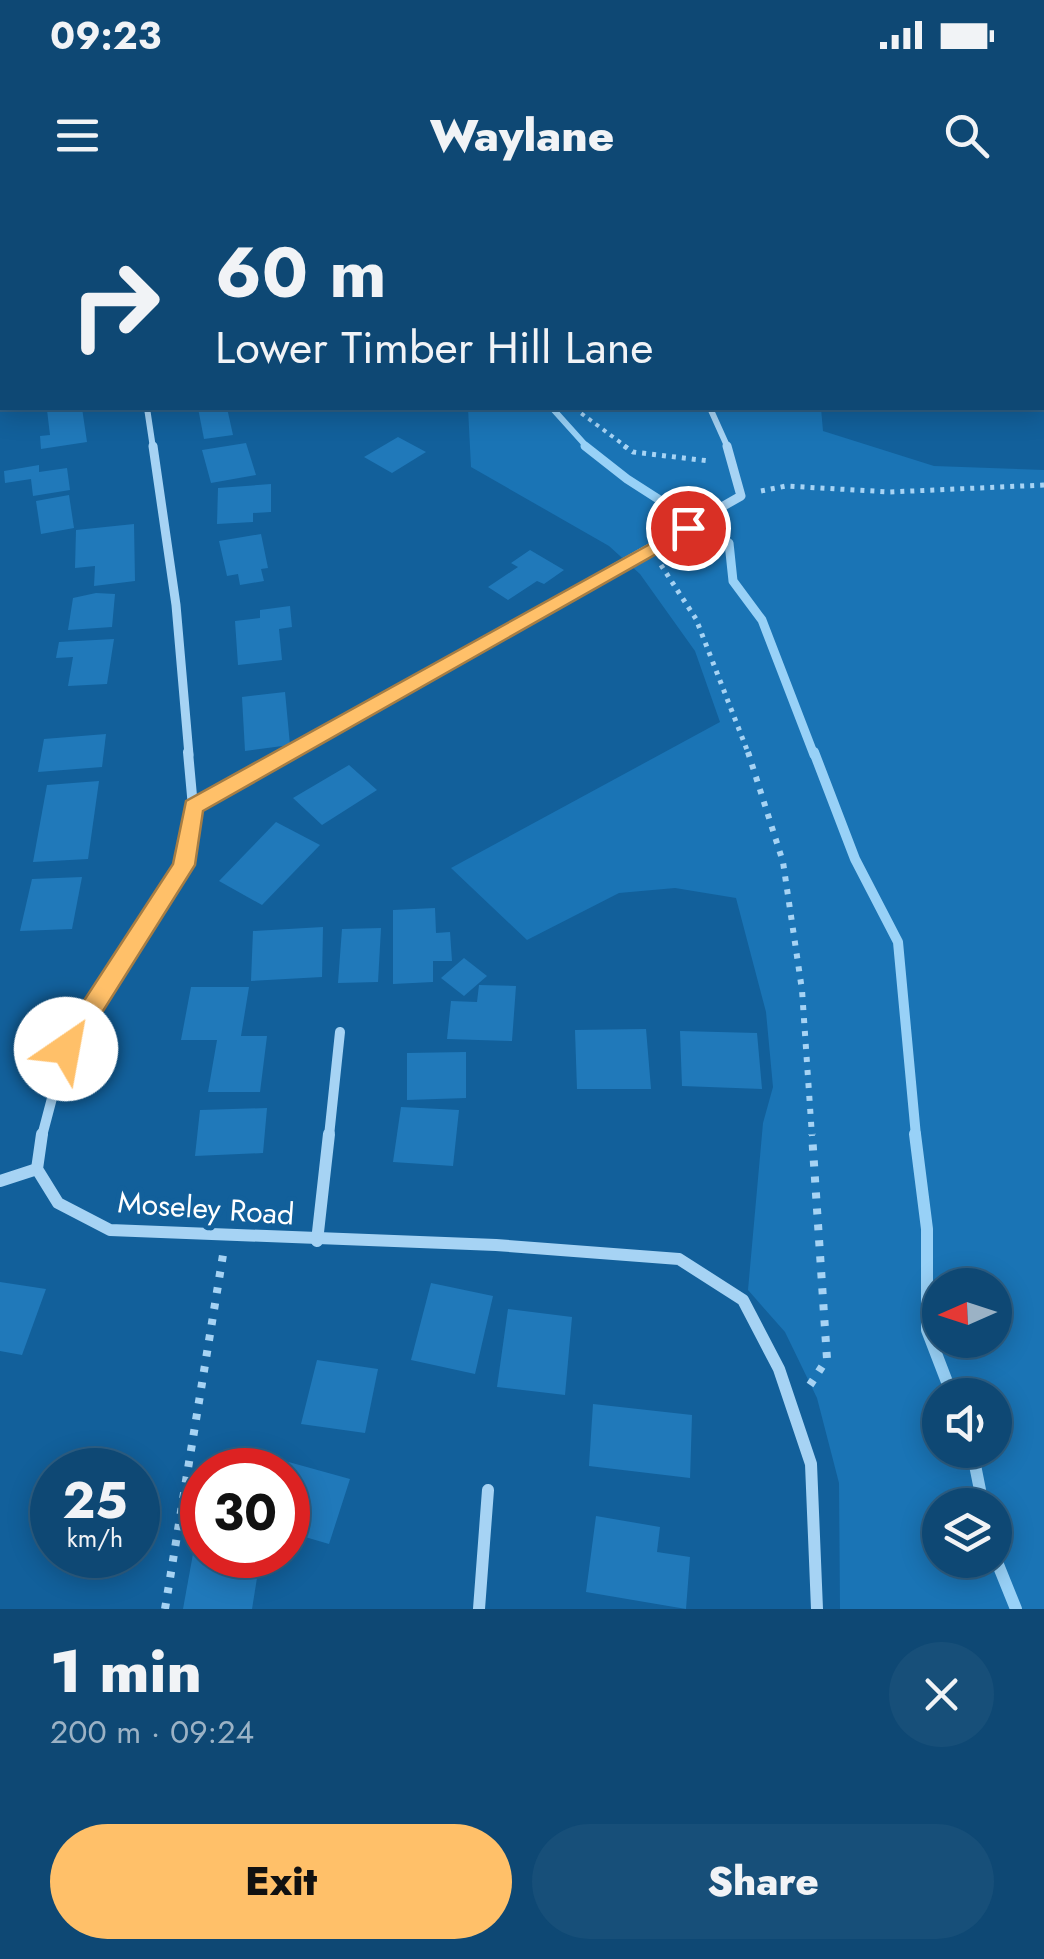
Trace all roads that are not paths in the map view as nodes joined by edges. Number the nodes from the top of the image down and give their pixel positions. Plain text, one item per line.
1 (147, 410) edge
2 (711, 410) edge
3 (193, 806) junction
4 (340, 1032) dead end
5 (37, 1170) junction
6 (0, 1182) edge
7 (318, 1242) junction
8 (488, 1490) dead end
9 (480, 1609) edge
10 (817, 1609) edge

1 - 3 street
2 - 3 street
3 - 5 street
4 - 7 street
5 - 6 street
5 - 7 street, Moseley Road
7 - 10 street, Moseley Road
8 - 9 street

